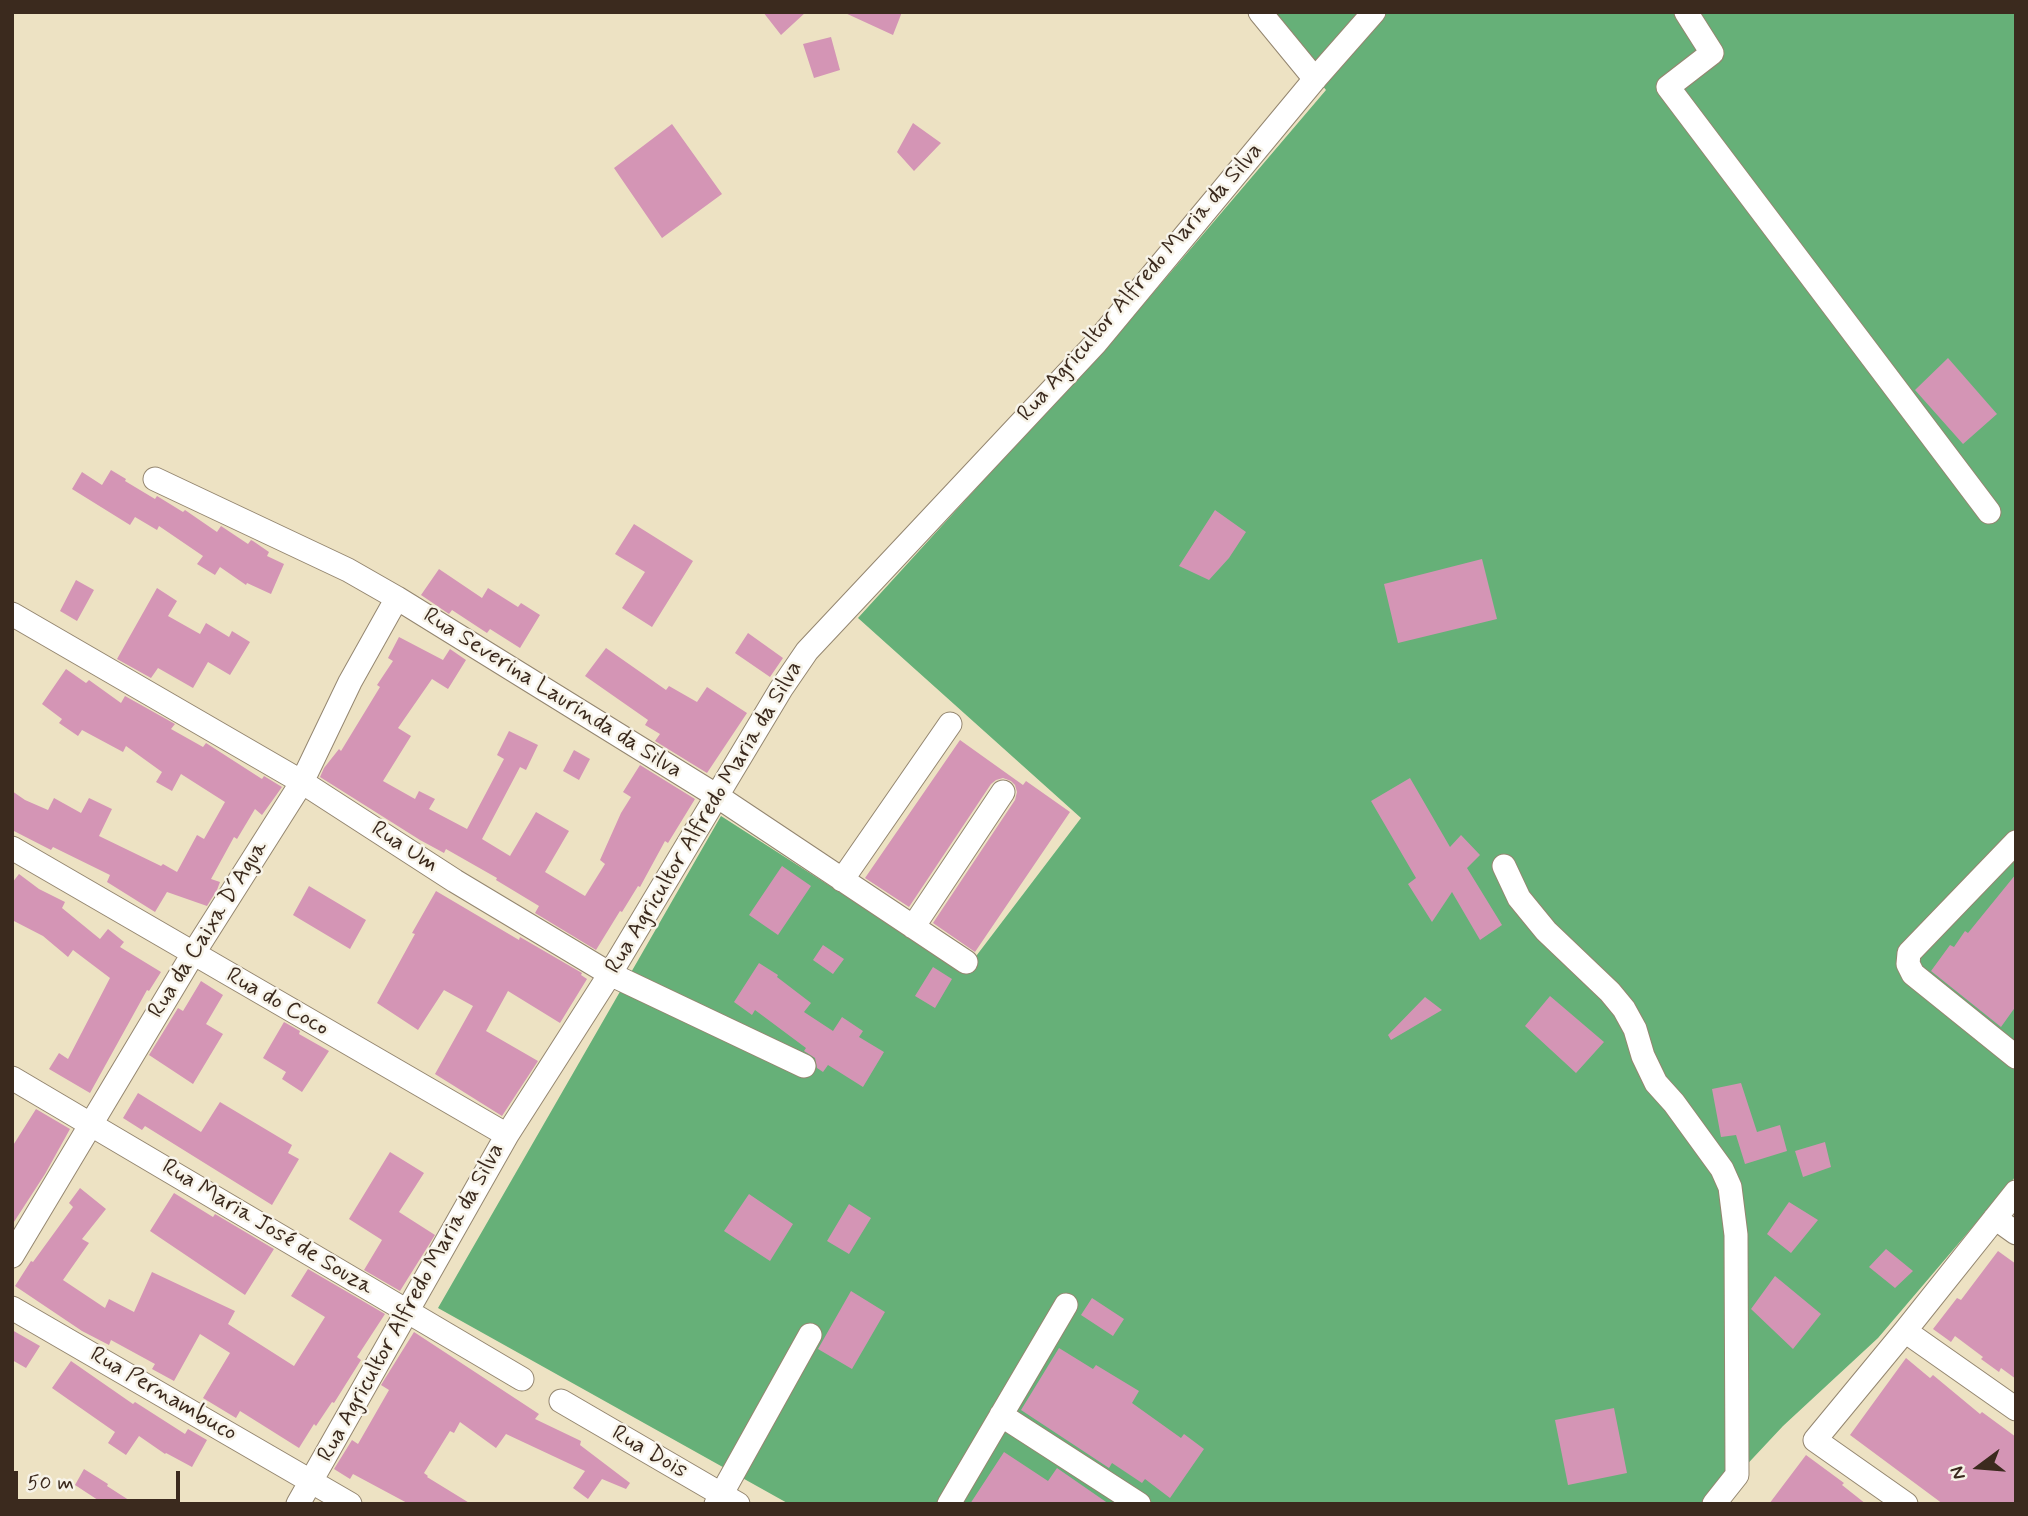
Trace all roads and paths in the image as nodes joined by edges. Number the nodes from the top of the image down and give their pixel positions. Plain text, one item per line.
1 (1260, 12) edge
2 (1374, 12) edge
3 (1686, 12) edge
4 (1315, 79) junction
5 (155, 480) dead end
6 (1989, 512) dead end
7 (397, 598) junction
8 (12, 614) edge
9 (950, 724) dead end
10 (302, 782) junction
11 (1003, 792) dead end
12 (717, 796) junction
13 (2016, 842) edge
14 (12, 848) edge
15 (1504, 866) dead end
16 (842, 880) junction
17 (913, 926) junction
18 (193, 954) junction
19 (966, 962) dead end
20 (610, 974) junction
21 (2014, 1051) edge
22 (804, 1066) dead end
23 (12, 1078) edge
24 (91, 1124) junction
25 (507, 1135) junction
26 (2016, 1192) edge
27 (1996, 1218) junction
28 (2016, 1233) edge
29 (12, 1256) edge
30 (1066, 1306) dead end
31 (12, 1308) edge
32 (407, 1311) junction
33 (1906, 1331) junction
34 (810, 1335) dead end
35 (522, 1379) dead end
36 (561, 1402) dead end
37 (2016, 1409) edge
38 (1001, 1415) junction
39 (311, 1482) junction
40 (725, 1501) edge
41 (298, 1504) edge
42 (350, 1504) edge
43 (949, 1504) edge
44 (1139, 1504) edge
45 (1714, 1504) edge
46 (1906, 1504) edge

1 - 4 street
2 - 4 street, Rua Agricultor Alfredo Maria da Silva
3 - 6 street
4 - 12 street, Rua Agricultor Alfredo Maria da Silva
5 - 7 street, Rua Severina Laurinda da Silva
7 - 10 street, Rua da Caixa D´Agua
7 - 12 street, Rua Severina Laurinda da Silva
8 - 10 street, Rua Um
9 - 16 street
10 - 18 street, Rua da Caixa D´Agua
10 - 20 street, Rua Um
11 - 17 street
12 - 16 street, Rua Severina Laurinda da Silva
12 - 20 street, Rua Agricultor Alfredo Maria da Silva
13 - 21 street
14 - 18 street, Rua do Coco
15 - 45 street
16 - 17 street, Rua Severina Laurinda da Silva
17 - 19 street, Rua Severina Laurinda da Silva
18 - 24 street, Rua da Caixa D´Agua
18 - 25 street, Rua do Coco
20 - 22 street, Rua Um
20 - 25 street, Rua Agricultor Alfredo Maria da Silva
23 - 24 street, Rua Maria José de Souza
24 - 29 street, Rua da Caixa D´Agua
24 - 32 street, Rua Maria José de Souza
25 - 32 street, Rua Agricultor Alfredo Maria da Silva
26 - 27 street
27 - 28 street
27 - 33 street
30 - 38 street
31 - 39 street, Rua Pernambuco
32 - 35 street, Rua Maria José de Souza
32 - 39 street, Rua Agricultor Alfredo Maria da Silva
33 - 37 street
33 - 46 street
34 - 40 street
36 - 40 street, Rua Dois
38 - 43 street
38 - 44 street
39 - 41 street, Rua Agricultor Alfredo Maria da Silva
39 - 42 street, Rua Pernambuco

